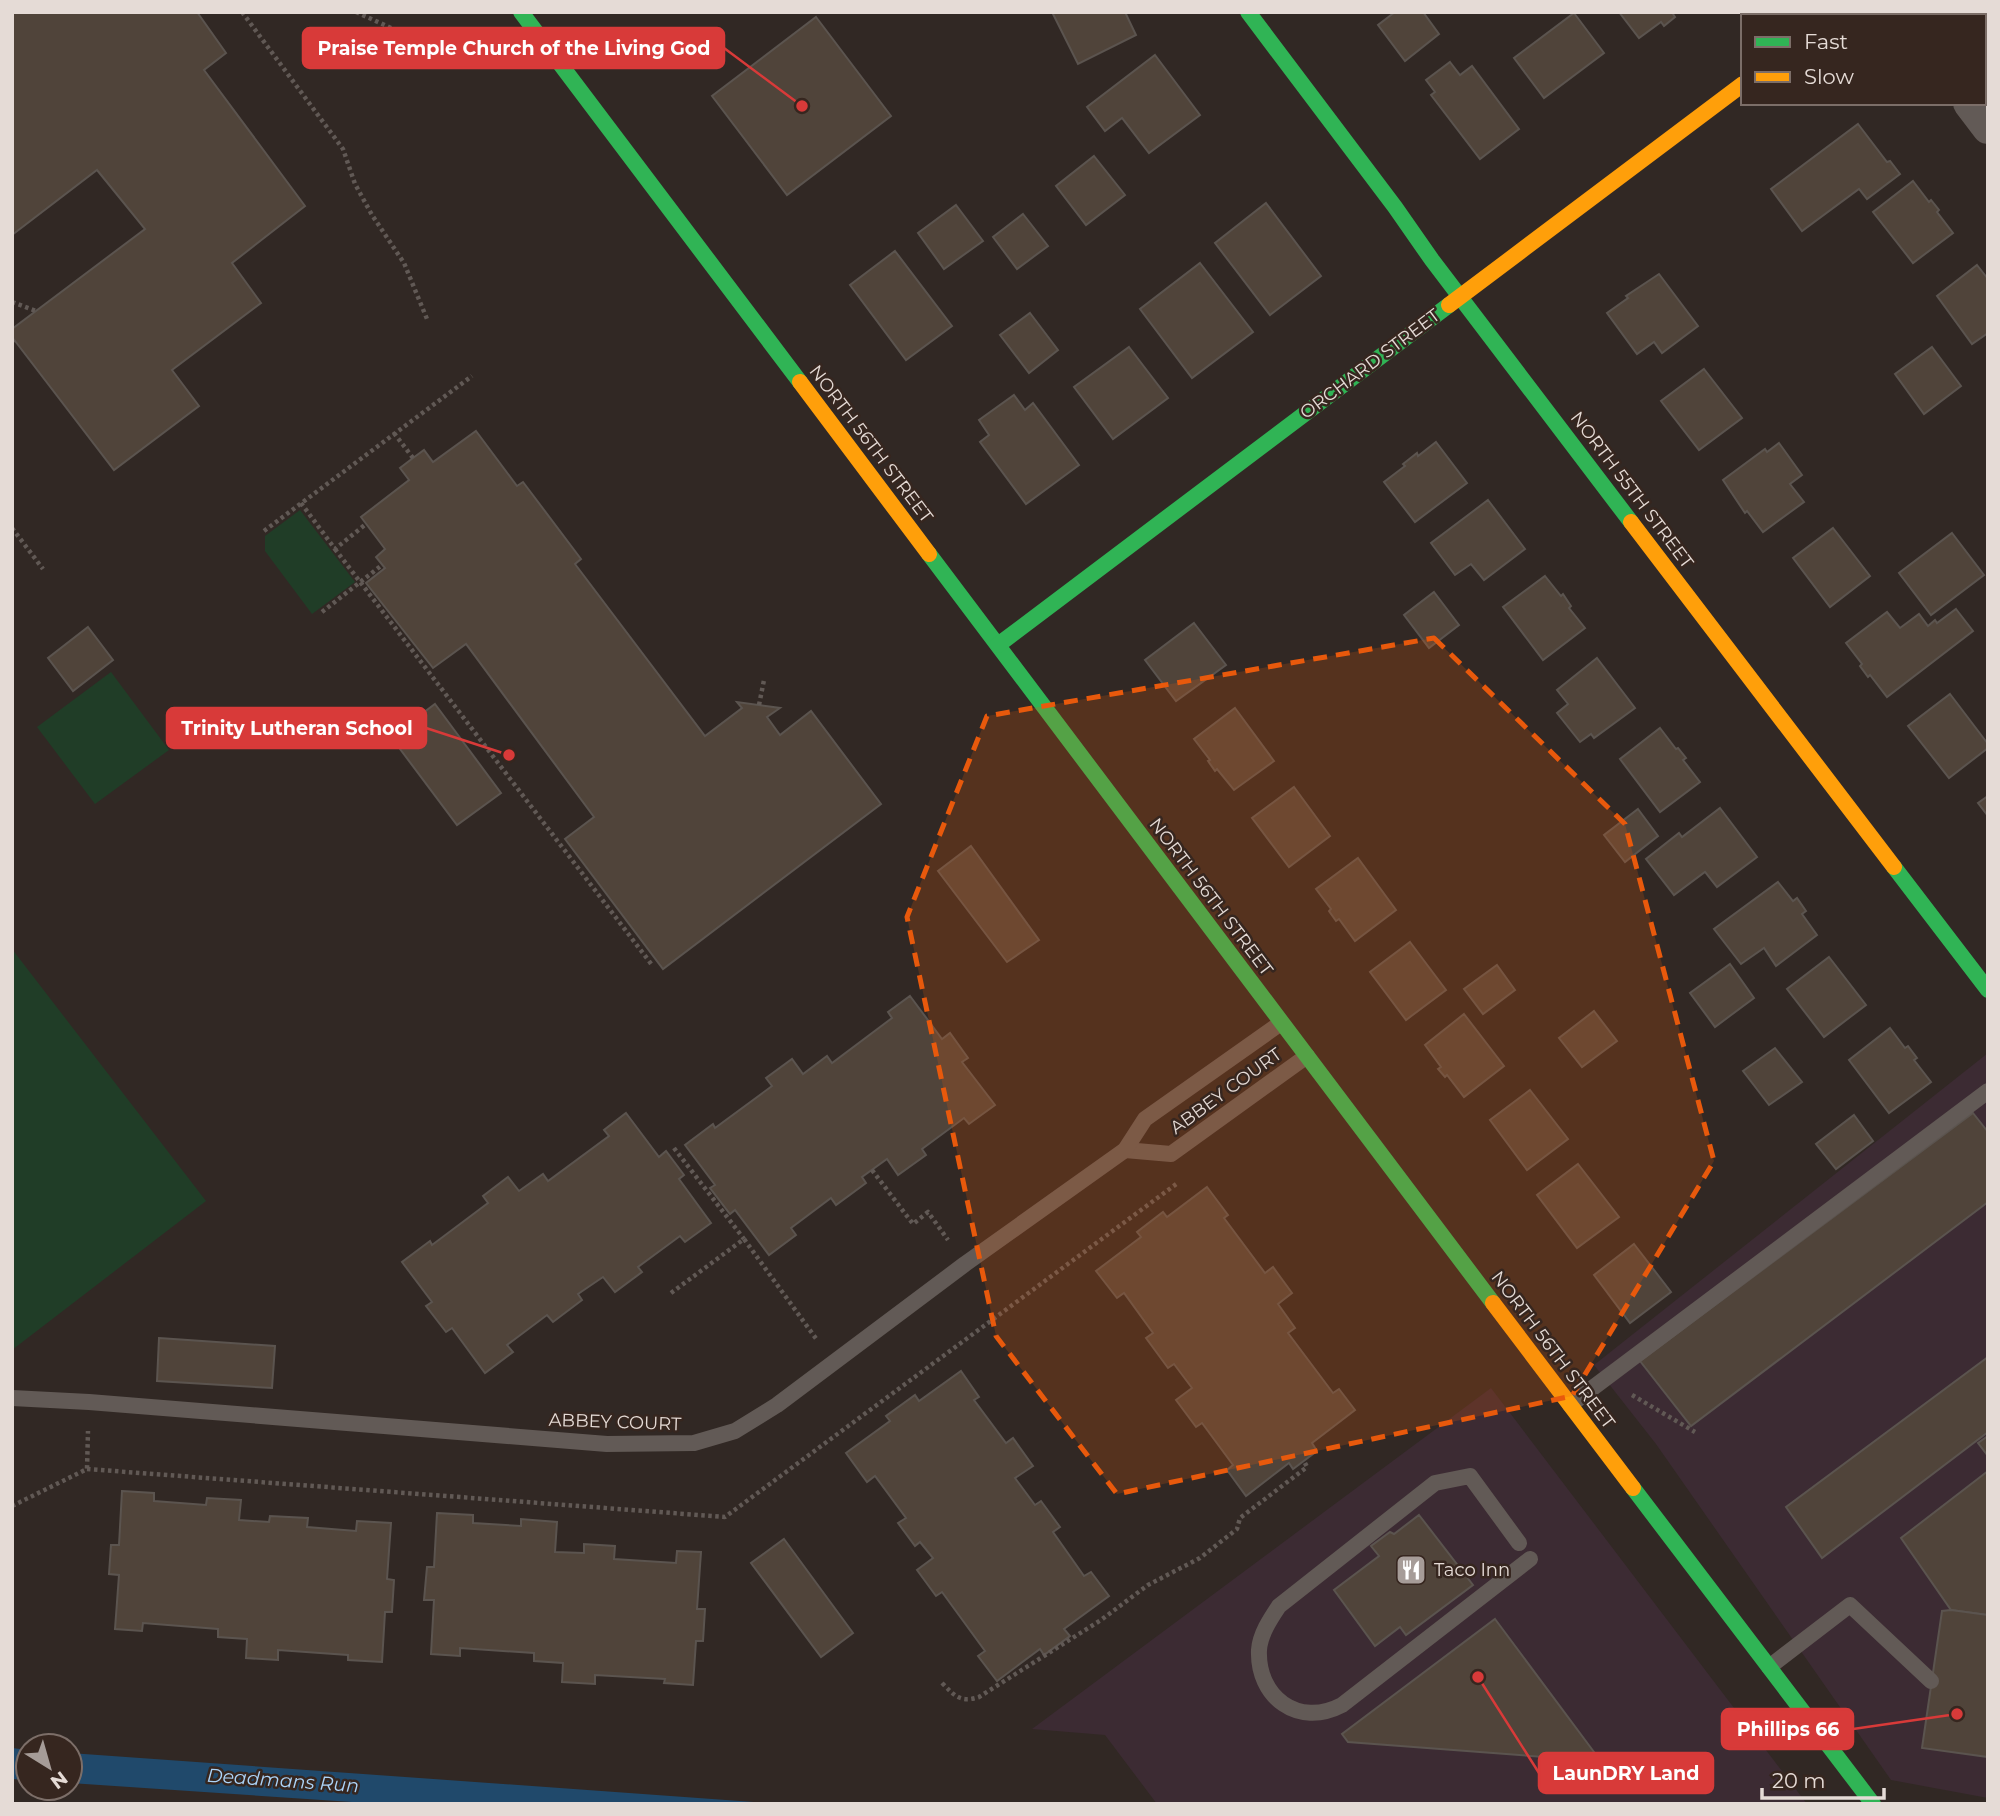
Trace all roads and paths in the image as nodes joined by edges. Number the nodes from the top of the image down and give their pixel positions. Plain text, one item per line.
1 (242, 12) edge
2 (356, 12) edge
3 (521, 12) edge
4 (1248, 12) edge
5 (503, 62) dead end
6 (1741, 86) edge
7 (1971, 105) edge
8 (1988, 128) edge
9 (1461, 296) junction
10 (12, 302) edge
11 (36, 311) dead end
12 (427, 320) dead end
13 (472, 376) dead end
14 (394, 433) junction
15 (413, 458) dead end
16 (301, 503) junction
17 (366, 524) dead end
18 (12, 528) edge
19 (264, 531) dead end
20 (335, 549) junction
21 (382, 565) dead end
22 (43, 569) dead end
23 (359, 583) junction
24 (322, 612) dead end
25 (998, 645) junction
26 (764, 680) dead end
27 (759, 705) dead end
28 (652, 965) dead end
29 (1988, 990) edge
30 (1281, 1023) junction
31 (1307, 1056) junction
32 (1988, 1091) edge
33 (674, 1148) dead end
34 (1125, 1150) junction
35 (872, 1170) dead end
36 (1188, 1175) dead end
37 (744, 1239) junction
38 (965, 1264) junction
39 (671, 1293) dead end
40 (833, 1363) junction
41 (1627, 1392) dead end
42 (12, 1398) edge
43 (89, 1402) junction
44 (1570, 1406) junction
45 (1695, 1432) dead end
46 (1304, 1461) dead end
47 (87, 1469) junction
48 (12, 1506) edge
49 (1519, 1543) dead end
50 (1530, 1559) dead end
51 (1769, 1667) junction
52 (1931, 1681) dead end
53 (942, 1683) dead end
54 (1873, 1804) edge

1 - 12 path
2 - 5 path
3 - 25 main road, NORTH 56TH STREET
4 - 9 main road, NORTH 55TH STREET
6 - 9 main road, ORCHARD STREET
7 - 8 street
9 - 25 main road, ORCHARD STREET
9 - 29 main road, NORTH 55TH STREET
10 - 11 path
13 - 14 path
14 - 15 path
14 - 16 path
16 - 19 path
16 - 20 path
17 - 20 path
18 - 22 path
20 - 23 path
21 - 23 path
23 - 24 path
23 - 28 path
25 - 30 main road, NORTH 56TH STREET
26 - 27 path
30 - 31 main road, NORTH 56TH STREET
30 - 34 lane, ABBEY COURT
31 - 34 lane, ABBEY COURT
31 - 44 main road, NORTH 56TH STREET
32 - 44 lane
33 - 37 path
34 - 38 lane, ABBEY COURT
35 - 38 path
36 - 47 path
37 - 39 path
37 - 40 path
38 - 40 lane, ABBEY COURT
40 - 43 lane, ABBEY COURT
41 - 45 path
42 - 43 lane, ABBEY COURT
43 - 47 path
44 - 51 main road, NORTH 56TH STREET
46 - 53 path
47 - 48 path
49 - 50 lane
51 - 52 lane
51 - 54 main road, NORTH 56TH STREET

